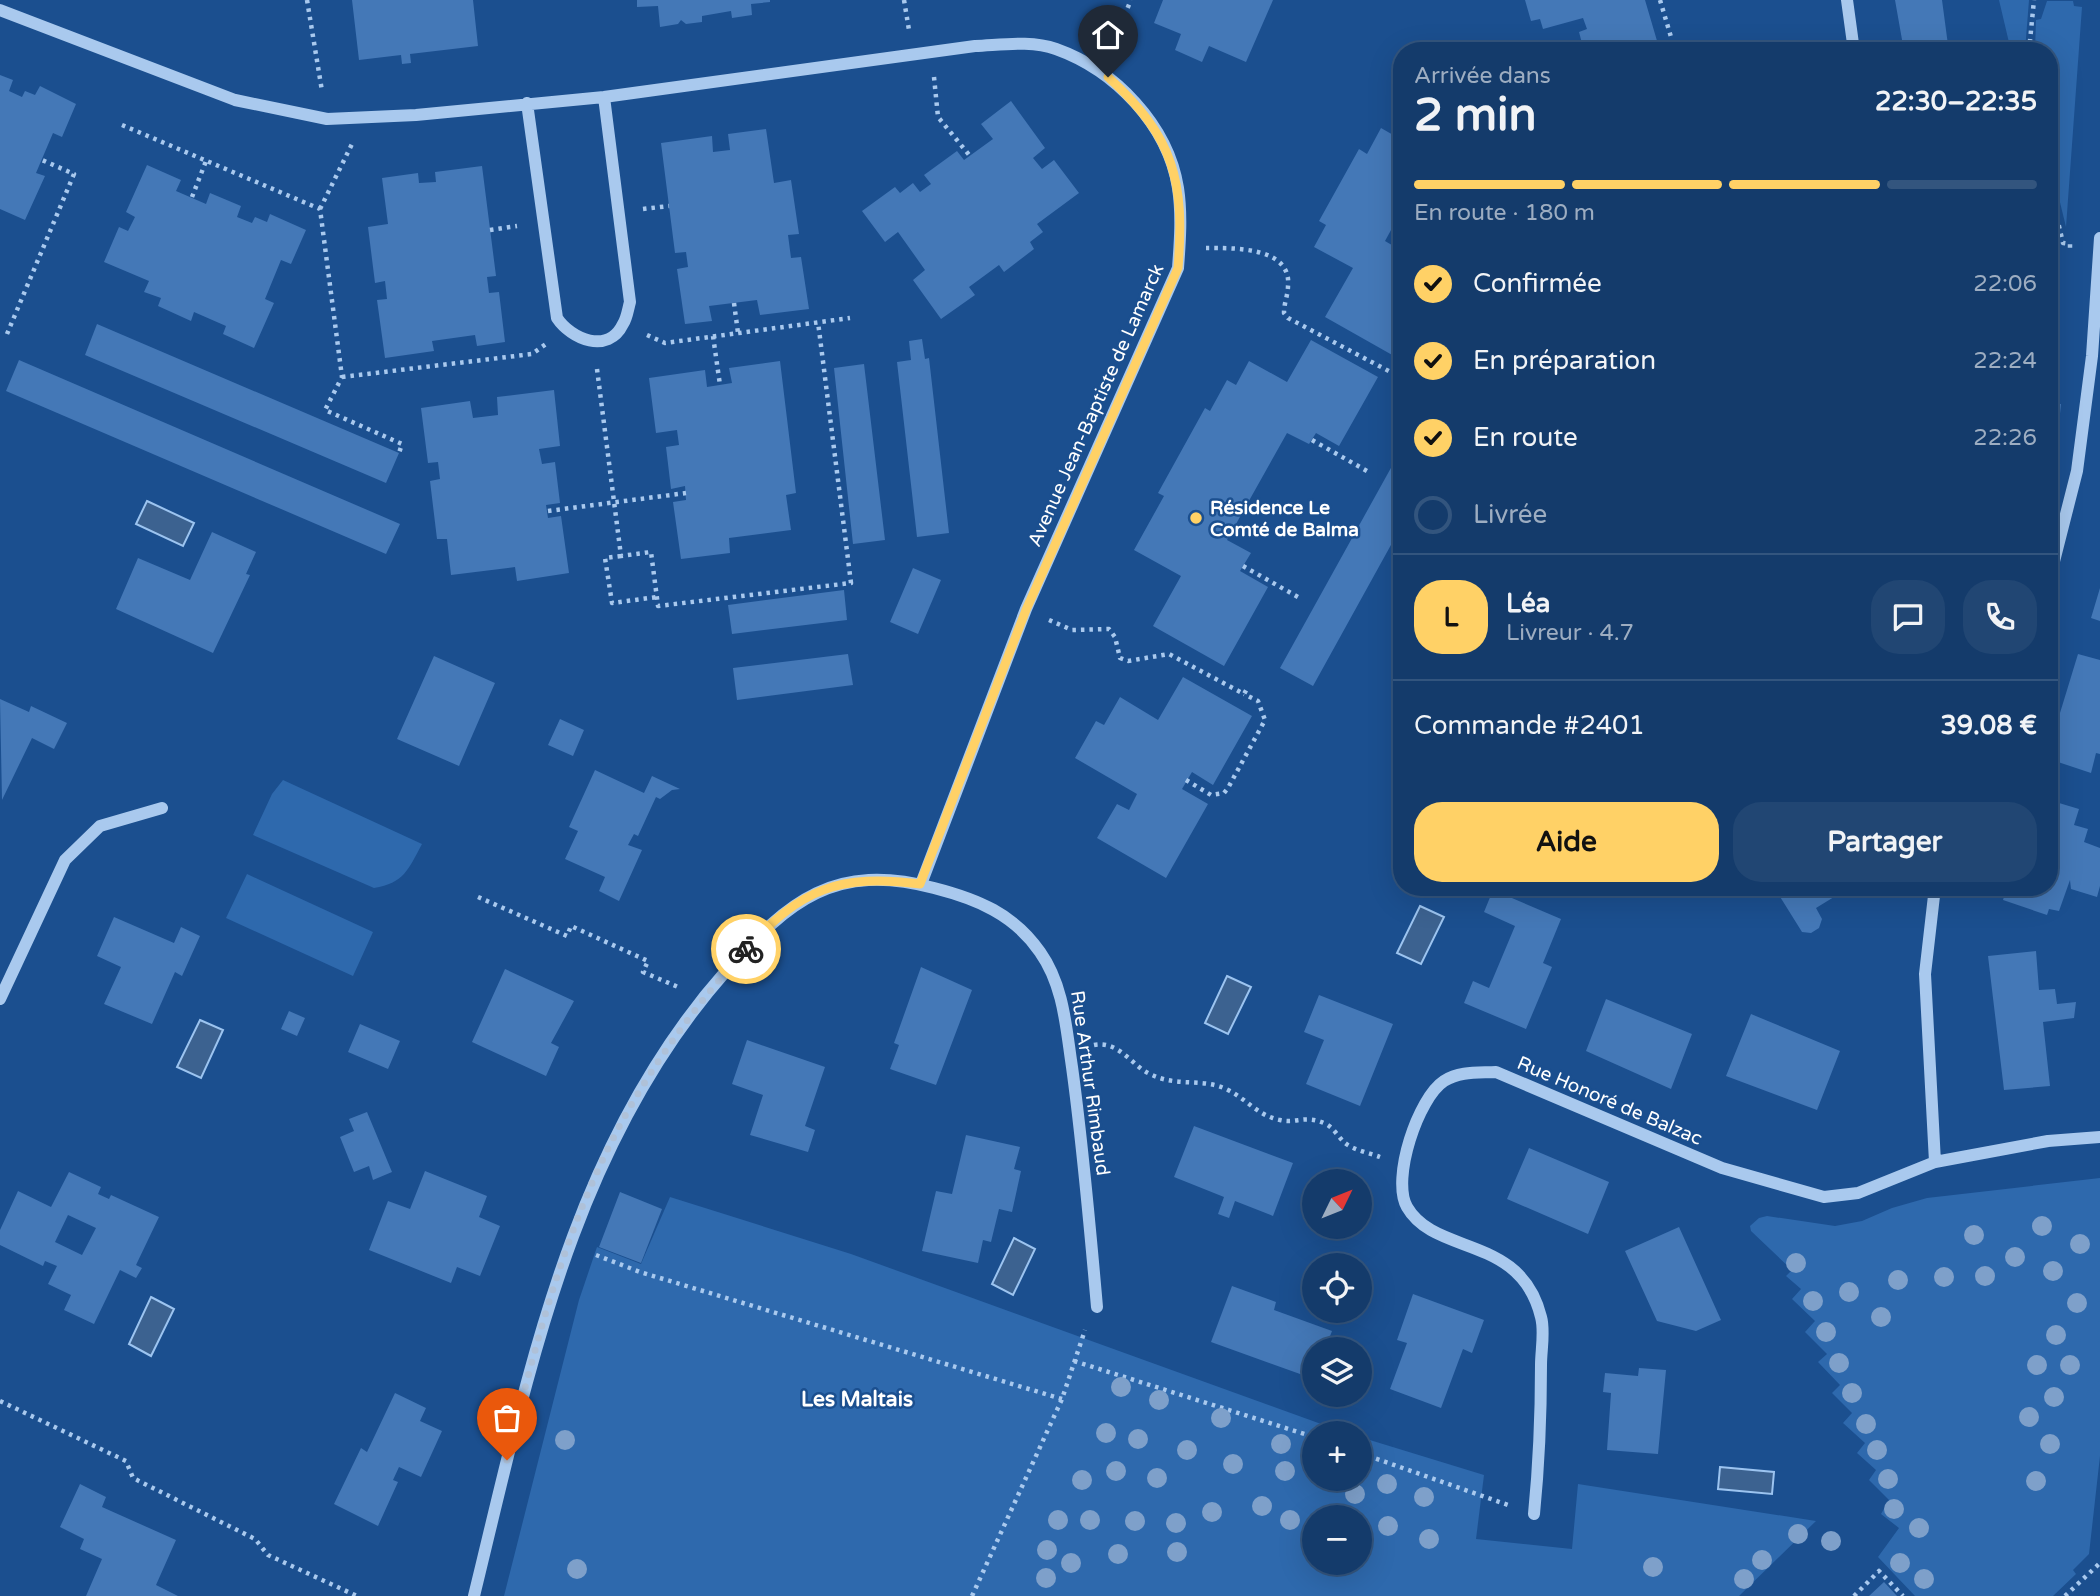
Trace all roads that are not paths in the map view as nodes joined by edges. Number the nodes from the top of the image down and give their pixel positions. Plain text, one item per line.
1 (1847, 0) edge
2 (0, 10) edge
3 (1853, 42) edge
4 (604, 97) junction
5 (527, 103) junction
6 (2100, 238) edge
7 (2058, 545) edge
8 (162, 808) dead end
9 (920, 884) junction
10 (1934, 896) edge
11 (0, 998) edge
12 (2100, 1137) edge
13 (1935, 1162) junction
14 (1097, 1307) road end
15 (1534, 1514) road end
16 (474, 1596) edge

1 - 3 street
2 - 5 street, Avenue Jean-Baptiste de Lamarck
4 - 5 street, Avenue Jean-Baptiste de Lamarck
4 - 5 street
4 - 9 street, Avenue Jean-Baptiste de Lamarck
6 - 7 street
8 - 11 street
9 - 14 street, Rue Arthur Rimbaud
9 - 16 street, Rue Arthur Rimbaud
10 - 13 street
12 - 13 street, Rue Honoré de Balzac
13 - 15 street, Rue Honoré de Balzac

